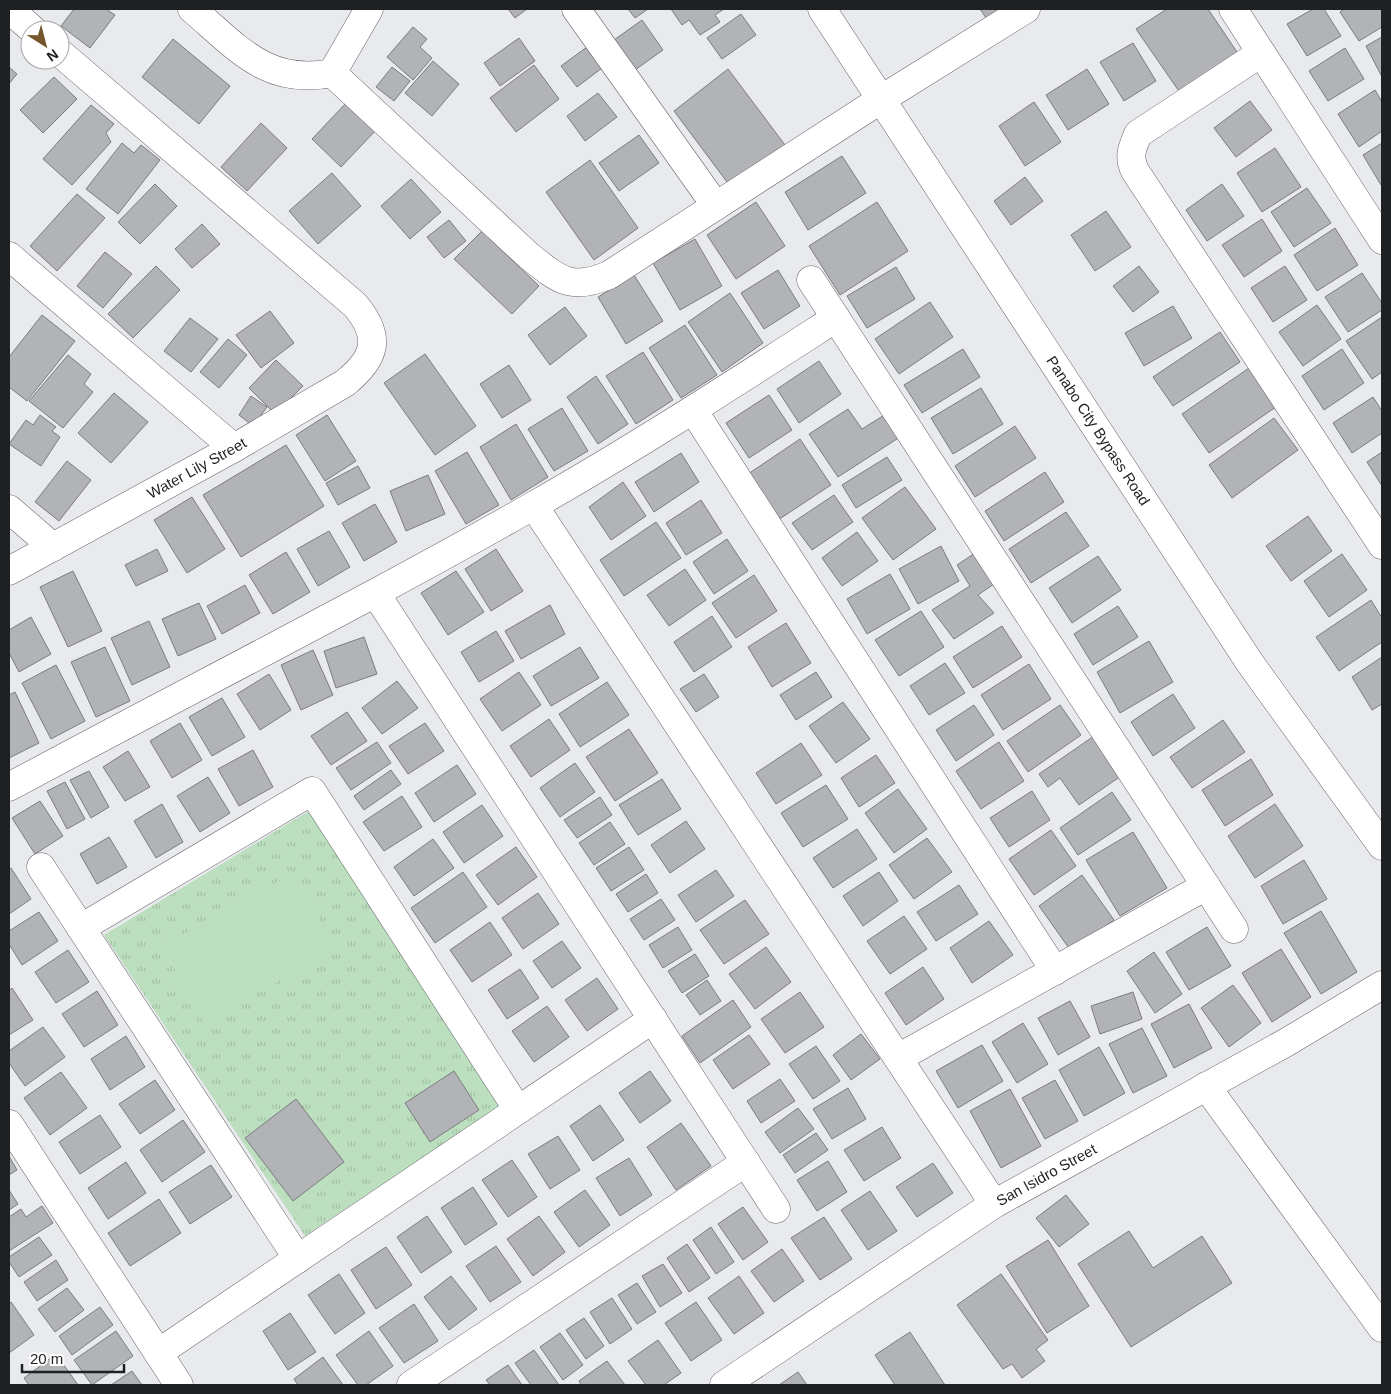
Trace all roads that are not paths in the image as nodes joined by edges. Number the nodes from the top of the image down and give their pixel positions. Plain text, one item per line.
1 (9, 9) edge
2 (192, 9) edge
3 (369, 9) edge
4 (576, 9) edge
5 (822, 9) edge
6 (1026, 9) edge
7 (1233, 9) edge
8 (22, 20) edge
9 (1260, 53) junction
10 (70, 62) edge
11 (332, 73) junction
12 (880, 100) junction
13 (716, 206) junction
14 (1382, 240) edge
15 (9, 256) edge
16 (811, 280) dead end
17 (836, 318) junction
18 (693, 410) junction
19 (234, 448) junction
20 (534, 506) junction
21 (9, 509) edge
22 (1382, 545) edge
23 (53, 548) junction
24 (9, 571) edge
25 (376, 594) junction
26 (9, 787) edge
27 (1382, 846) edge
28 (40, 867) dead end
29 (1206, 886) junction
30 (81, 928) junction
31 (1234, 930) dead end
32 (1055, 970) junction
33 (1382, 985) edge
34 (653, 1019) junction
35 (898, 1058) junction
36 (1206, 1086) junction
37 (518, 1110) junction
38 (9, 1124) edge
39 (746, 1162) junction
40 (994, 1204) junction
41 (776, 1209) dead end
42 (298, 1259) junction
43 (1382, 1328) edge
44 (158, 1353) junction
45 (179, 1385) edge
46 (411, 1385) edge
47 (724, 1385) edge

1 - 8 street
2 - 11 street
3 - 11 street
4 - 13 street
5 - 12 street, Panabo City Bypass Road
6 - 12 street
7 - 9 street
9 - 14 street
9 - 22 street
10 - 19 street, Water Lily Street
11 - 13 street
12 - 13 street
12 - 27 street, Panabo City Bypass Road
15 - 19 street
16 - 17 street
17 - 18 street
17 - 29 street
18 - 20 street
18 - 32 street
19 - 23 street, Water Lily Street
20 - 25 street
20 - 35 street
21 - 23 street
23 - 24 street, Water Lily Street
25 - 26 street
25 - 34 street
28 - 30 street
29 - 31 street
29 - 32 street
30 - 37 street
30 - 42 street
32 - 35 street
33 - 36 street, San Isidro Street
34 - 37 street
34 - 39 street
35 - 40 street
36 - 40 street, San Isidro Street
36 - 43 street
37 - 42 street
38 - 44 street
39 - 41 street
39 - 46 street
40 - 47 street, San Isidro Street
42 - 44 street
44 - 45 street

